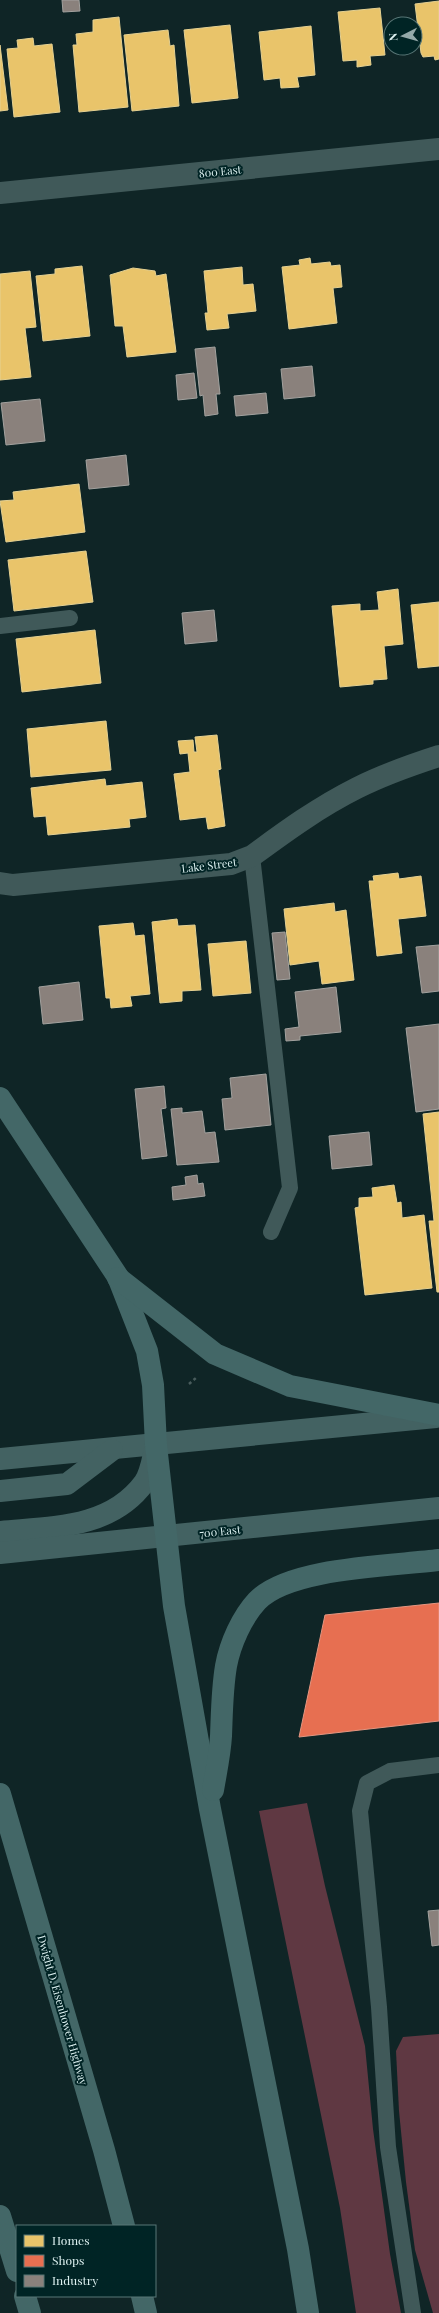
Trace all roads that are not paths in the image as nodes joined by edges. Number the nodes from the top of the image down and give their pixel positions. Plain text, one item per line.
1 (439, 150) edge
2 (0, 193) edge
3 (70, 618) dead end
4 (0, 626) edge
5 (439, 756) edge
6 (252, 856) junction
7 (0, 883) edge
8 (0, 1098) edge
9 (271, 1232) dead end
10 (118, 1278) junction
11 (439, 1416) edge
12 (156, 1445) junction
13 (112, 1450) junction
14 (0, 1460) edge
15 (0, 1490) edge
16 (439, 1508) edge
17 (0, 1532) edge
18 (165, 1536) junction
19 (0, 1553) edge
20 (439, 1560) edge
21 (439, 1765) edge
22 (0, 1794) edge
23 (210, 1809) junction
24 (0, 2216) edge
25 (124, 2225) edge
26 (16, 2268) edge
27 (25, 2297) edge
28 (142, 2297) edge
29 (30, 2313) edge
30 (146, 2313) edge
31 (308, 2313) edge
32 (413, 2313) edge

1 - 2 street, 800 East
3 - 4 lane
5 - 6 street, Lake Street
6 - 7 street, Lake Street
6 - 9 lane
8 - 10 highway
10 - 11 highway
10 - 12 highway
11 - 12 main road
12 - 13 main road
12 - 17 main road
12 - 18 highway
13 - 14 main road
13 - 15 main road
16 - 18 main road, 700 East
18 - 19 main road, 700 East
18 - 23 highway
20 - 23 highway
21 - 32 lane
22 - 25 highway, Dwight D. Eisenhower Highway
23 - 31 highway
24 - 26 highway
27 - 29 highway
28 - 30 highway

